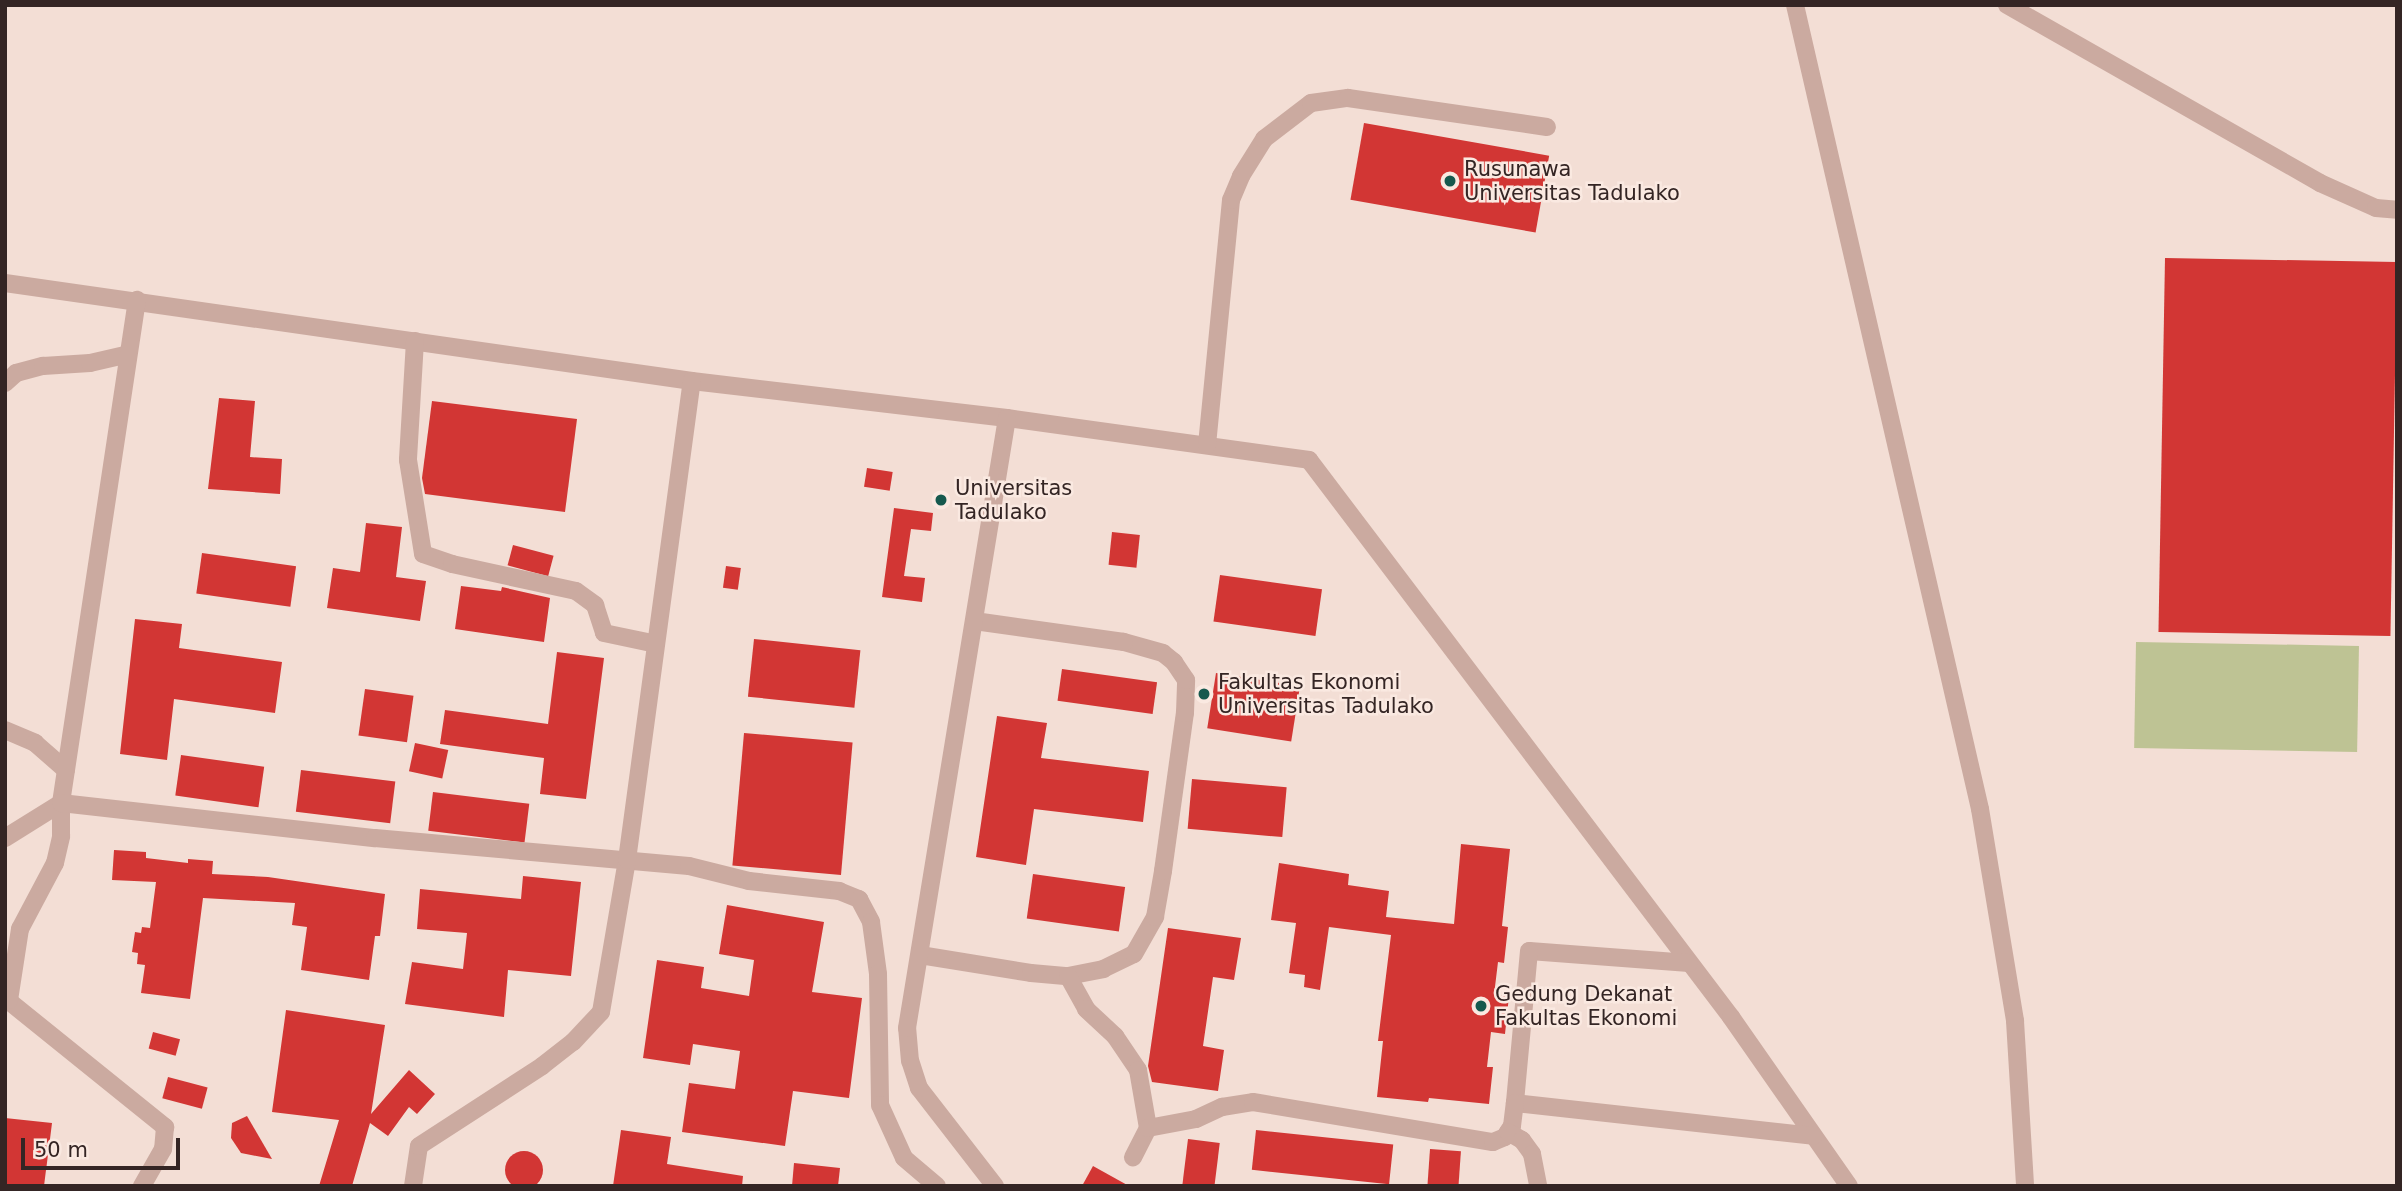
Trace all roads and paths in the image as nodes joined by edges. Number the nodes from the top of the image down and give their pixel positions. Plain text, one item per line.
1 (1795, 5) edge
2 (2007, 5) edge
3 (1547, 127) dead end
4 (2397, 210) edge
5 (5, 283) edge
6 (136, 300) junction
7 (415, 341) junction
8 (128, 354) junction
9 (692, 381) junction
10 (5, 383) edge
11 (1007, 418) junction
12 (1207, 445) junction
13 (974, 621) junction
14 (656, 644) junction
15 (5, 730) edge
16 (66, 770) junction
17 (61, 803) junction
18 (5, 838) edge
19 (627, 860) junction
20 (919, 955) junction
21 (1689, 963) junction
22 (1068, 976) junction
23 (7, 999) edge
24 (1515, 1103) junction
25 (1148, 1128) junction
26 (1508, 1132) junction
27 (1813, 1136) junction
28 (1133, 1157) dead end
29 (142, 1186) edge
30 (413, 1186) edge
31 (937, 1186) edge
32 (995, 1186) edge
33 (1538, 1186) edge
34 (1849, 1186) edge
35 (2025, 1186) edge

1 - 35 street
2 - 4 street
3 - 12 street
5 - 6 street
6 - 7 street
6 - 8 street
7 - 9 street
7 - 14 street
8 - 10 street
8 - 16 street
9 - 11 street
9 - 14 street
11 - 12 street
11 - 13 street
12 - 21 street
13 - 20 street
13 - 22 street
14 - 19 street
15 - 16 street
16 - 17 street
17 - 18 street
17 - 19 street
17 - 23 street
19 - 30 street
19 - 31 street
20 - 22 street
20 - 32 street
21 - 24 street
21 - 27 street
22 - 25 street
23 - 29 street
24 - 26 street
24 - 27 street
25 - 26 street
25 - 28 street
26 - 33 street
27 - 34 street

